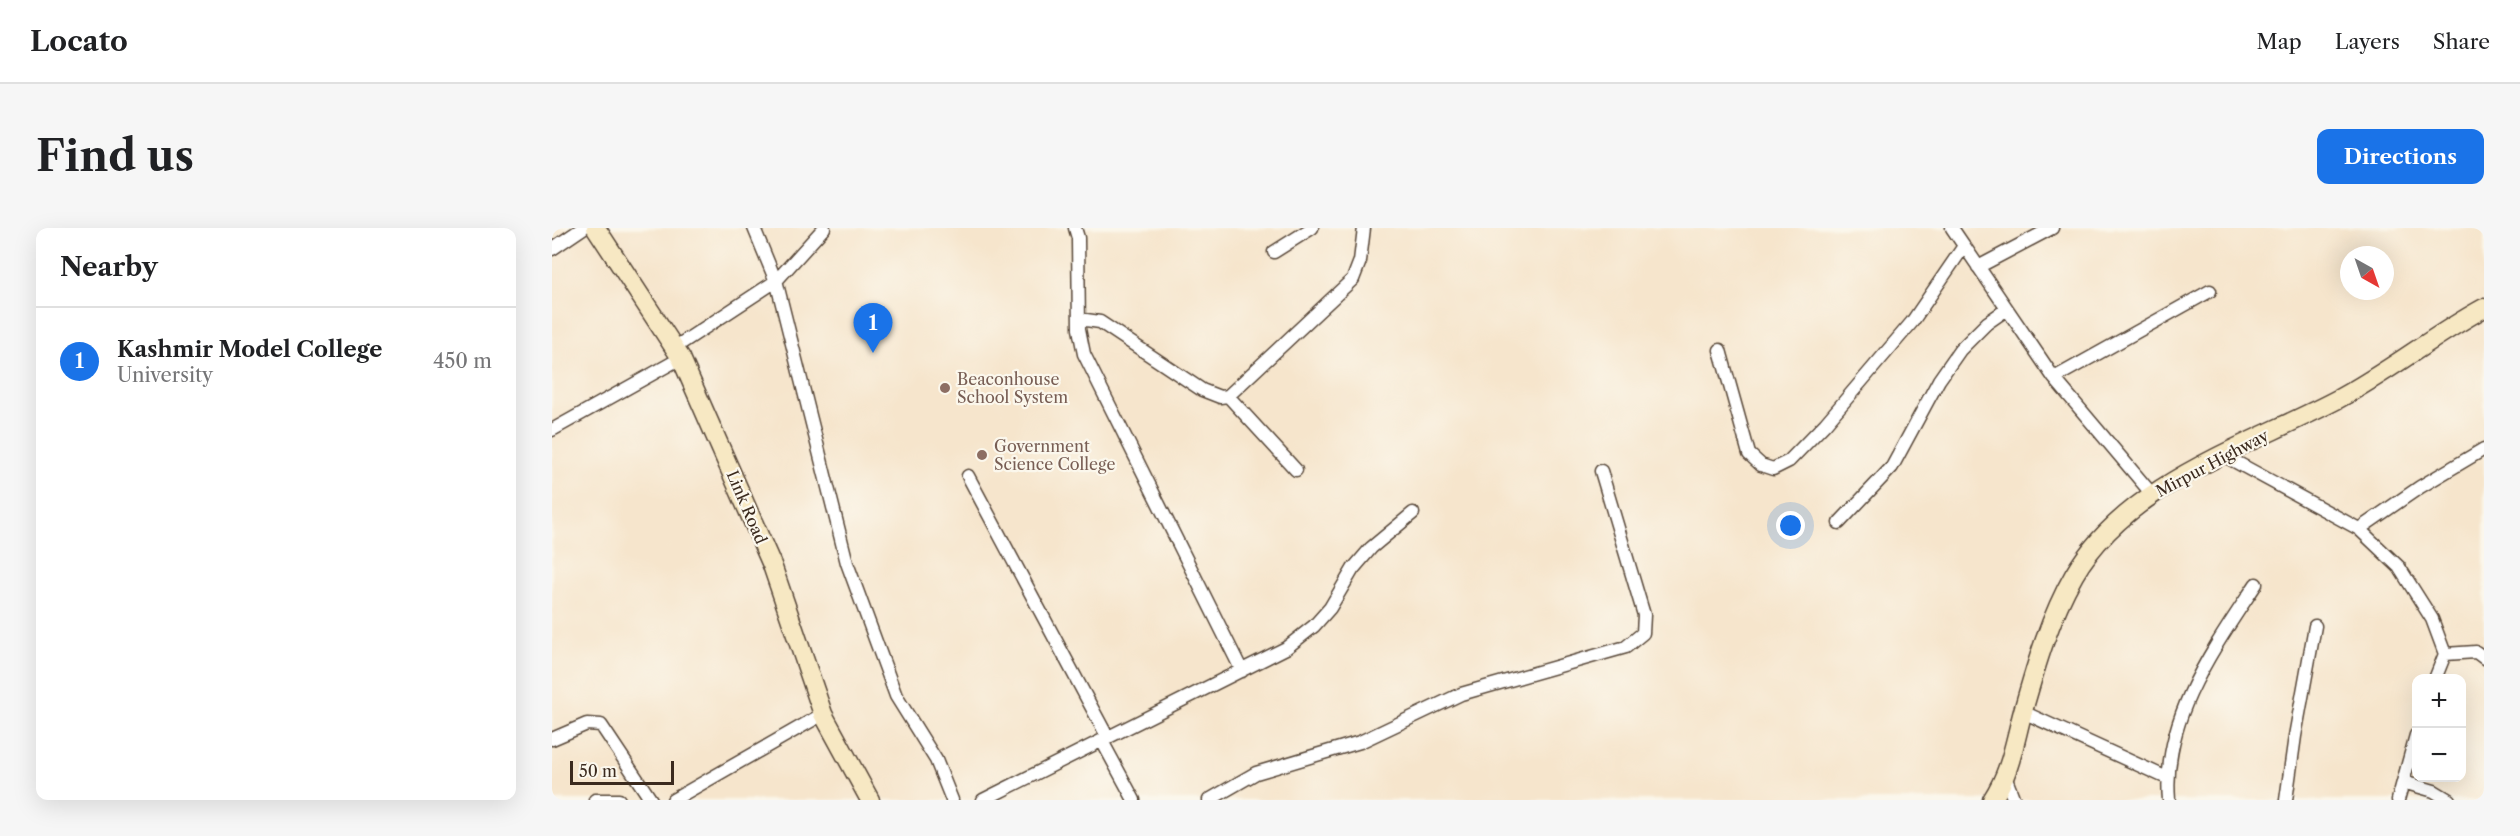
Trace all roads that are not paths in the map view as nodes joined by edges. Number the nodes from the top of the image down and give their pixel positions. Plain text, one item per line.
1 (583, 228) edge
2 (596, 228) edge
3 (754, 228) edge
4 (824, 228) edge
5 (1312, 228) edge
6 (1364, 228) edge
7 (1952, 228) edge
8 (2052, 228) edge
9 (1077, 232) edge
10 (1964, 246) junction
11 (552, 249) edge
12 (1274, 252) dead end
13 (1978, 267) junction
14 (776, 281) junction
15 (2210, 291) dead end
16 (2484, 308) edge
17 (2007, 309) junction
18 (1079, 319) junction
19 (1720, 350) dead end
20 (677, 352) junction
21 (2055, 378) junction
22 (1228, 396) junction
23 (552, 430) edge
24 (2484, 449) edge
25 (2223, 455) junction
26 (1296, 470) dead end
27 (1601, 471) dead end
28 (968, 476) dead end
29 (2151, 493) junction
30 (1413, 513) dead end
31 (1839, 524) dead end
32 (2359, 529) junction
33 (2256, 584) dead end
34 (2315, 626) dead end
35 (2445, 654) junction
36 (2484, 658) edge
37 (1242, 671) junction
38 (2436, 674) edge
39 (2023, 712) junction
40 (823, 714) junction
41 (552, 739) edge
42 (1105, 740) junction
43 (2412, 749) edge
44 (2167, 778) junction
45 (2006, 779) junction
46 (2403, 782) junction
47 (595, 800) edge
48 (619, 800) edge
49 (651, 800) edge
50 (673, 800) edge
51 (870, 800) edge
52 (952, 800) edge
53 (983, 800) edge
54 (1134, 800) edge
55 (1209, 800) edge
56 (1992, 800) edge
57 (2014, 800) edge
58 (2169, 800) edge
59 (2286, 800) edge
60 (2398, 800) edge
61 (2449, 800) edge

1 - 11 street
2 - 20 main road, Link Road
3 - 14 street
4 - 14 street
5 - 12 street
6 - 22 street
7 - 10 street
8 - 13 street
9 - 18 street
10 - 13 street
10 - 19 street
13 - 17 street
14 - 20 street
14 - 52 street
15 - 21 street
16 - 25 main road, Mirpur Highway
17 - 21 street
17 - 31 street
18 - 22 street
18 - 37 street
20 - 23 street
20 - 40 main road, Link Road
21 - 29 street
22 - 26 street
24 - 32 street
25 - 29 main road, Mirpur Highway
25 - 32 street
27 - 55 street
28 - 42 street
29 - 39 main road, Mirpur Highway
30 - 37 street
32 - 35 street
33 - 44 street
34 - 59 street
35 - 36 street
35 - 38 street
37 - 42 street
39 - 44 street
39 - 45 main road, Mirpur Highway
40 - 50 street
40 - 51 main road, Link Road
41 - 49 street
42 - 53 street
42 - 54 street
43 - 46 street
44 - 58 street
45 - 56 main road, Mirpur Highway
45 - 57 street
46 - 60 street
46 - 61 street
47 - 48 street

